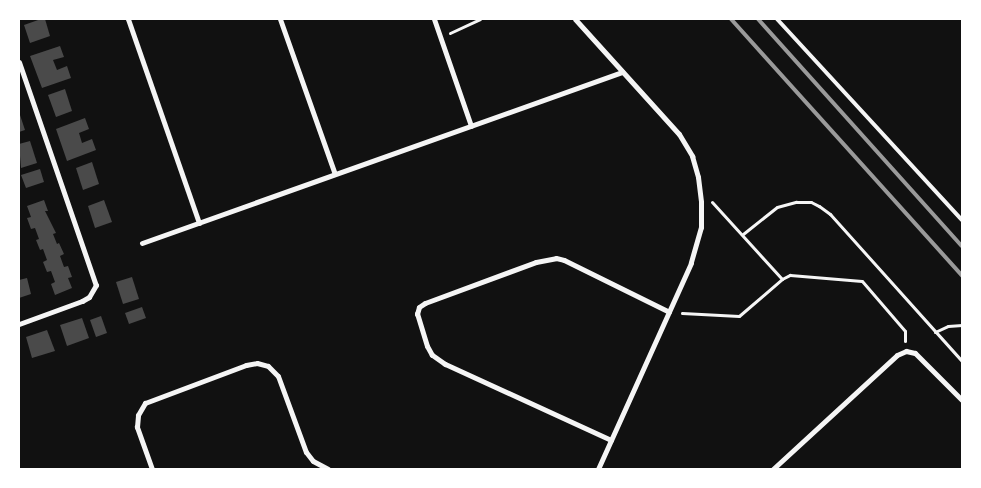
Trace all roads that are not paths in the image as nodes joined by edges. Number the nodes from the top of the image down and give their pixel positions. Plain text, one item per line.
1 (128, 19) edge
2 (280, 19) edge
3 (434, 19) edge
4 (777, 19) edge
5 (577, 21) edge
6 (19, 62) edge
7 (622, 72) junction
8 (471, 126) junction
9 (335, 174) junction
10 (962, 220) edge
11 (200, 223) junction
12 (142, 243) dead end
13 (668, 312) junction
14 (19, 324) edge
15 (962, 400) edge
16 (611, 440) junction
17 (152, 469) edge
18 (328, 469) edge
19 (598, 469) edge
20 (773, 469) edge

1 - 11 street
2 - 9 street
3 - 8 street
4 - 10 lane
5 - 7 street
6 - 14 street
7 - 8 street
7 - 13 street
8 - 9 street
9 - 11 street
11 - 12 street
13 - 16 street
13 - 16 street
15 - 20 street
16 - 19 street
17 - 18 street

